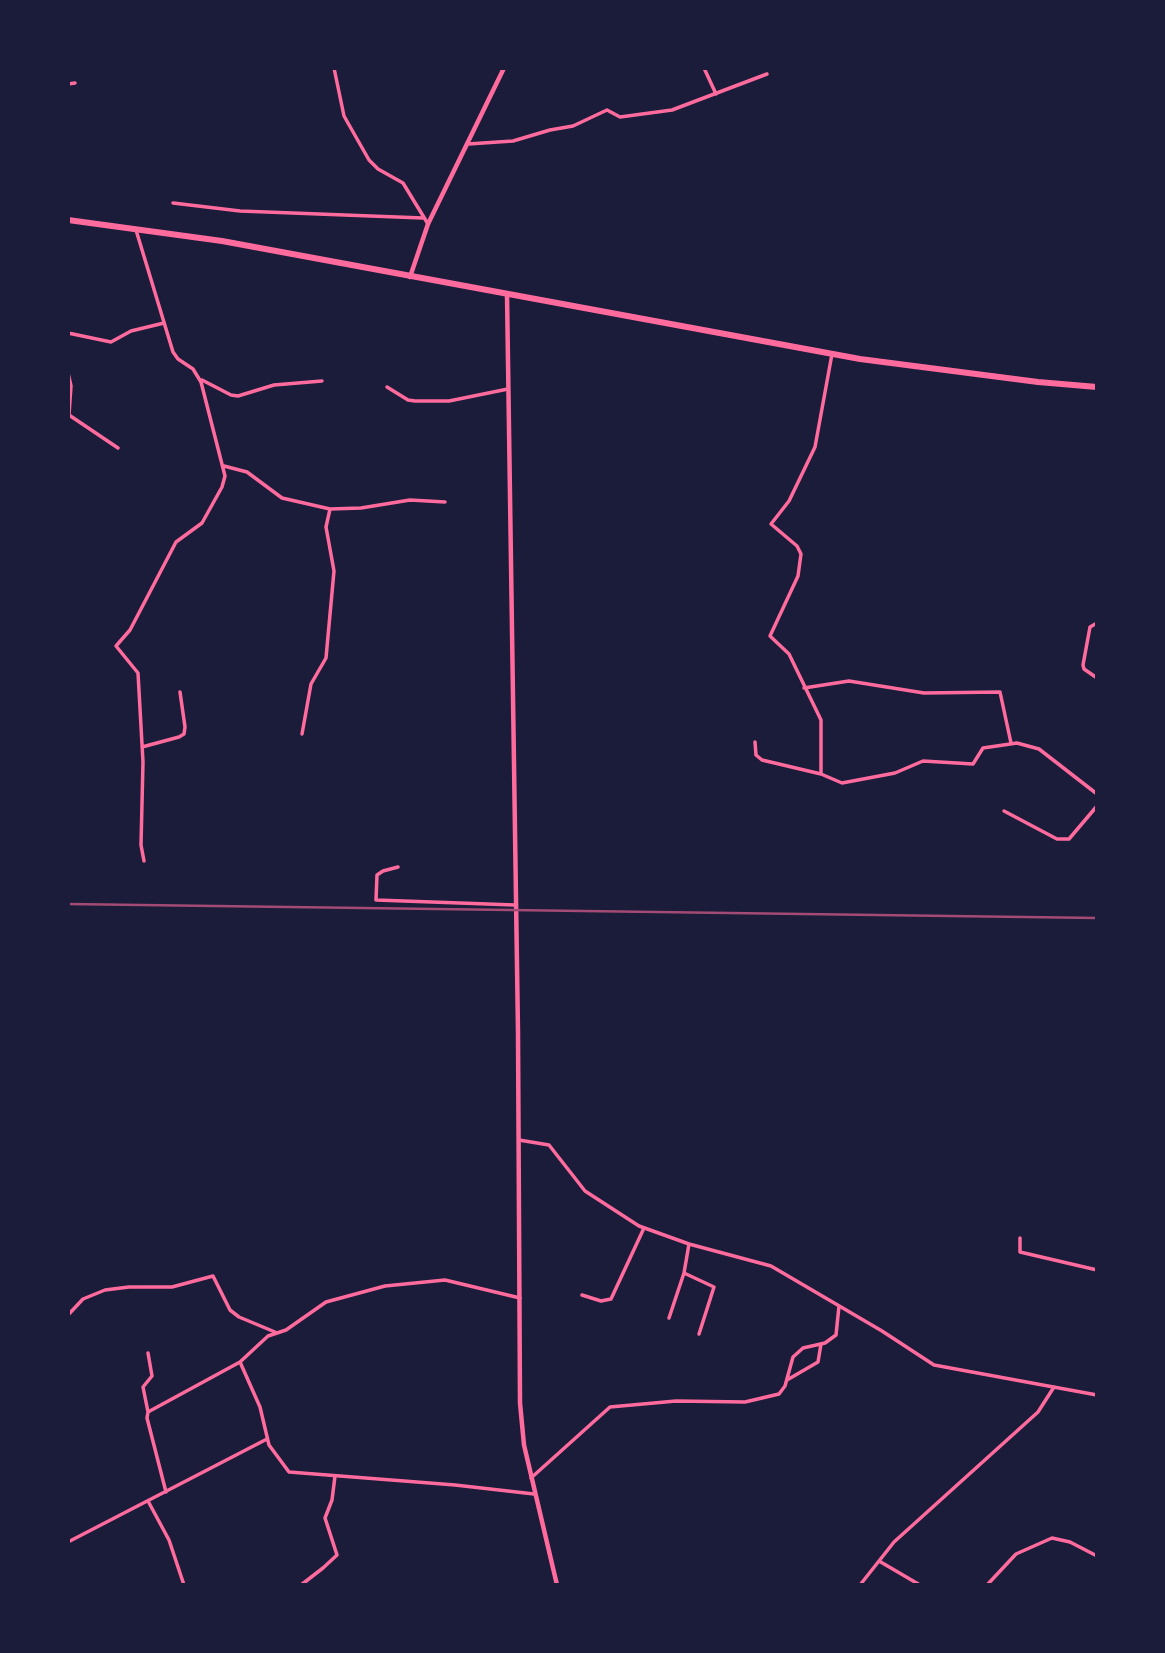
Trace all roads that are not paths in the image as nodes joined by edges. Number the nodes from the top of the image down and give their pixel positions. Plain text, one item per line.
1 (334, 68) edge
2 (504, 68) edge
3 (704, 68) edge
4 (766, 74) dead end
5 (75, 83) dead end
6 (68, 84) edge
7 (716, 94) junction
8 (468, 144) junction
9 (173, 203) dead end
10 (423, 218) junction
11 (68, 220) edge
12 (428, 224) junction
13 (136, 230) junction
14 (410, 277) junction
15 (507, 294) junction
16 (164, 323) junction
17 (68, 333) edge
18 (832, 354) junction
19 (68, 373) edge
20 (200, 379) junction
21 (322, 381) dead end
22 (387, 387) dead end
23 (1097, 387) edge
24 (508, 389) junction
25 (118, 448) dead end
26 (224, 466) junction
27 (445, 502) dead end
28 (330, 509) junction
29 (1097, 623) edge
30 (1097, 678) edge
31 (804, 688) junction
32 (180, 692) dead end
33 (302, 734) dead end
34 (755, 742) dead end
35 (1012, 743) junction
36 (142, 747) junction
37 (821, 774) junction
38 (1097, 794) edge
39 (1097, 806) edge
40 (1004, 811) dead end
41 (144, 861) dead end
42 (398, 867) dead end
43 (515, 905) junction
44 (519, 1140) junction
45 (644, 1228) junction
46 (1020, 1238) dead end
47 (689, 1244) junction
48 (1097, 1270) edge
49 (684, 1273) junction
50 (582, 1295) dead end
51 (520, 1298) junction
52 (839, 1306) junction
53 (68, 1315) edge
54 (669, 1318) dead end
55 (277, 1333) junction
56 (699, 1334) dead end
57 (821, 1344) junction
58 (148, 1353) dead end
59 (240, 1362) junction
60 (786, 1381) junction
61 (1054, 1387) junction
62 (1097, 1395) edge
63 (148, 1412) junction
64 (267, 1439) junction
65 (335, 1476) junction
66 (531, 1478) junction
67 (166, 1492) junction
68 (534, 1494) junction
69 (148, 1501) junction
70 (68, 1542) edge
71 (1097, 1556) edge
72 (878, 1561) junction
73 (184, 1585) edge
74 (301, 1585) edge
75 (557, 1585) edge
76 (860, 1585) edge
77 (920, 1585) edge
78 (987, 1585) edge

1 - 10 street
2 - 8 street
3 - 7 street
4 - 7 street
5 - 6 street
7 - 8 street
8 - 12 street
9 - 10 street
10 - 12 street
11 - 13 highway
12 - 14 street
13 - 14 highway
13 - 16 street
14 - 15 highway
15 - 18 highway
15 - 24 street
16 - 17 street
16 - 20 street
18 - 23 highway
18 - 31 street
19 - 25 street
20 - 21 street
20 - 26 street
22 - 24 street
24 - 43 street
26 - 28 street
26 - 36 street
27 - 28 street
28 - 33 street
29 - 30 street
31 - 35 street
31 - 37 street
32 - 36 street
34 - 37 street
35 - 37 street
35 - 38 street
36 - 41 street
39 - 40 street
42 - 43 street
43 - 44 street
44 - 45 street
44 - 51 street
45 - 47 street
45 - 50 street
46 - 48 street
47 - 49 street
47 - 52 street
49 - 54 street
49 - 56 street
51 - 55 street
51 - 66 street
52 - 57 street
52 - 61 street
53 - 55 street
55 - 59 street
57 - 60 street
57 - 60 street
58 - 63 street
59 - 63 street
59 - 64 street
60 - 66 street
61 - 62 street
61 - 72 street
63 - 67 street
64 - 65 street
64 - 67 street
65 - 68 street
65 - 74 street
66 - 68 street
67 - 69 street
68 - 75 street
69 - 70 street
69 - 73 street
71 - 78 street
72 - 76 street
72 - 77 street

